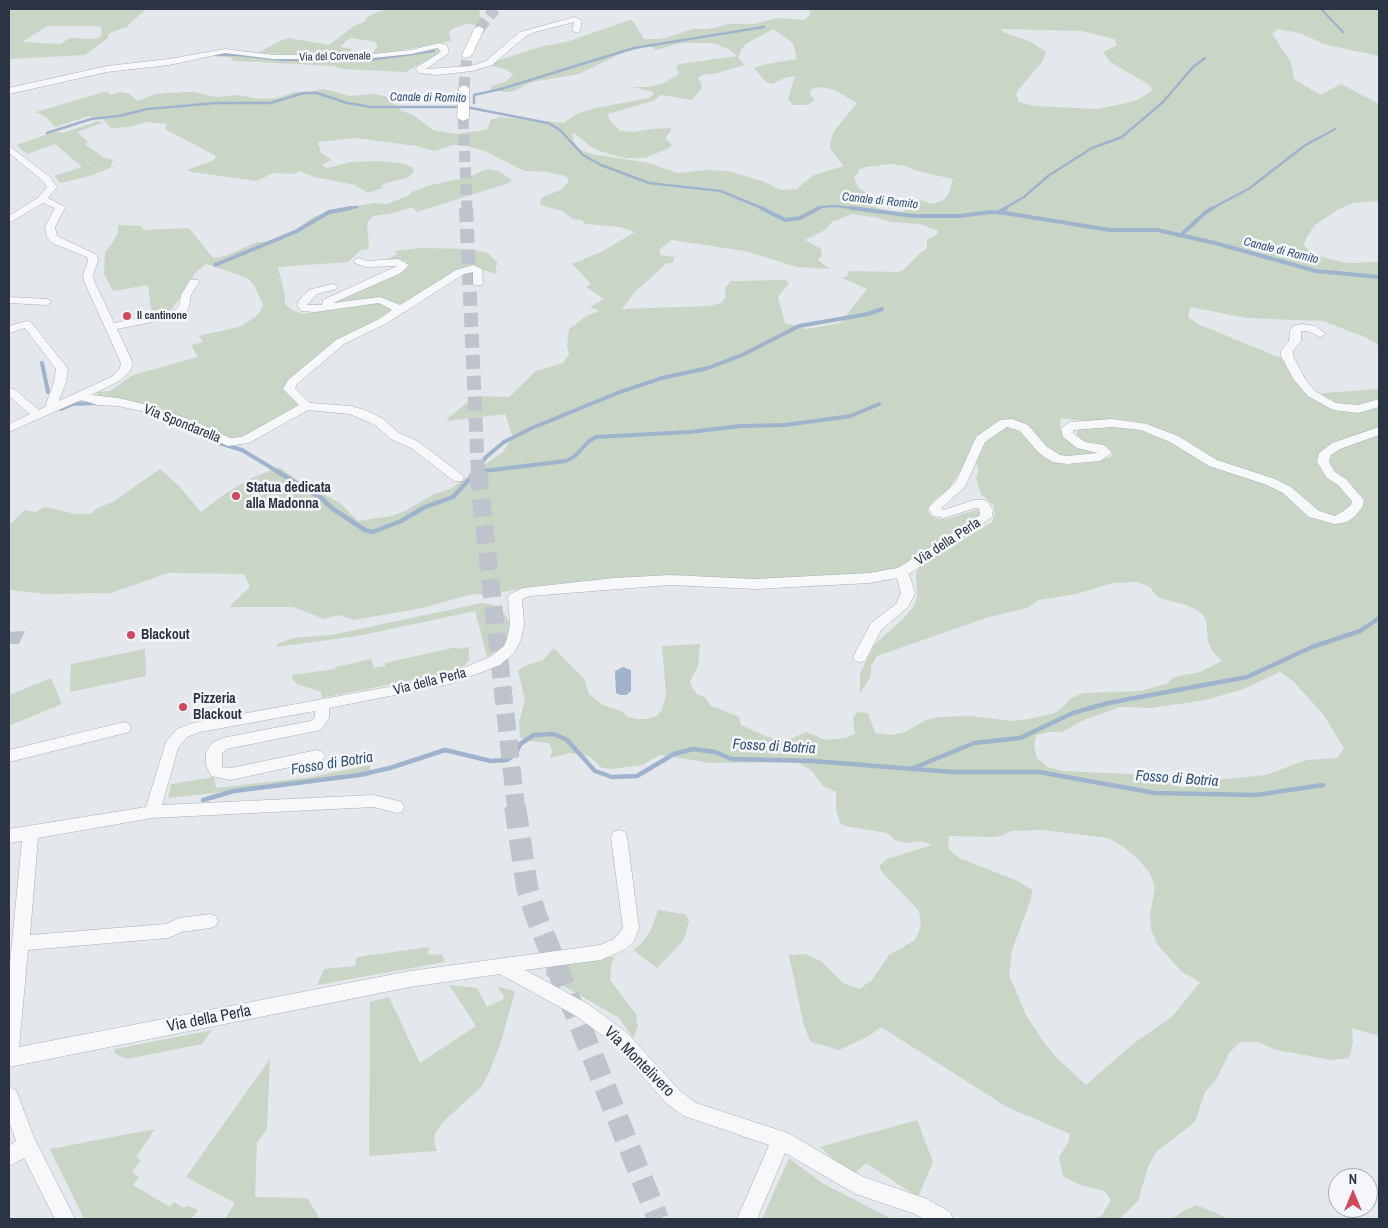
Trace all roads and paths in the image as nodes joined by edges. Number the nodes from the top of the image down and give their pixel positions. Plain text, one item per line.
1 (479, 29) tunnel mouth
2 (576, 31) dead end
3 (467, 55) tunnel mouth
4 (464, 88) tunnel mouth
5 (9, 91) edge
6 (463, 118) tunnel mouth
7 (9, 149) edge
8 (42, 199) junction
9 (9, 220) edge
10 (359, 261) dead end
11 (194, 282) dead end
12 (478, 283) dead end
13 (332, 287) dead end
14 (9, 300) edge
15 (47, 302) dead end
16 (329, 308) junction
17 (399, 310) junction
18 (112, 327) junction
19 (9, 330) edge
20 (1320, 334) dead end
21 (10, 391) edge
22 (80, 396) junction
23 (1379, 403) edge
24 (306, 406) junction
25 (50, 409) junction
26 (37, 414) junction
27 (9, 428) edge
28 (1379, 431) edge
29 (458, 478) dead end
30 (902, 572) junction
31 (860, 657) dead end
32 (322, 704) junction
33 (124, 728) dead end
34 (9, 756) edge
35 (317, 756) dead end
36 (396, 807) dead end
37 (152, 812) junction
38 (31, 833) junction
39 (9, 836) edge
40 (619, 837) dead end
41 (210, 921) dead end
42 (20, 942) junction
43 (504, 967) junction
44 (9, 1058) edge
45 (9, 1096) edge
46 (781, 1140) junction
47 (27, 1145) junction
48 (9, 1158) edge
49 (65, 1219) edge
50 (747, 1219) edge
51 (943, 1219) edge

1 - 3 main road
2 - 5 street, Via del Corvenale
4 - 6 main road
7 - 8 street
8 - 9 street
8 - 18 street
10 - 16 street
11 - 18 street
12 - 17 street
13 - 16 street
14 - 15 street
16 - 17 street
17 - 24 street
18 - 22 street
19 - 25 street
20 - 23 street
21 - 26 street
22 - 24 street, Via Spondarella
22 - 25 street
24 - 29 street
25 - 26 street
26 - 27 street
28 - 30 street, Via della Perla
30 - 31 street
30 - 32 street, Via della Perla
32 - 35 street
32 - 37 street, Via della Perla
33 - 34 street
36 - 37 street
37 - 38 street
38 - 39 street
38 - 42 street, Via della Perla
40 - 43 street, Via della Perla
41 - 42 street
42 - 44 street, Via della Perla
43 - 44 street, Via della Perla
43 - 46 street, Via Montelivero
45 - 47 street
46 - 50 street
46 - 51 street, Via Montelivero
47 - 48 street
47 - 49 street

